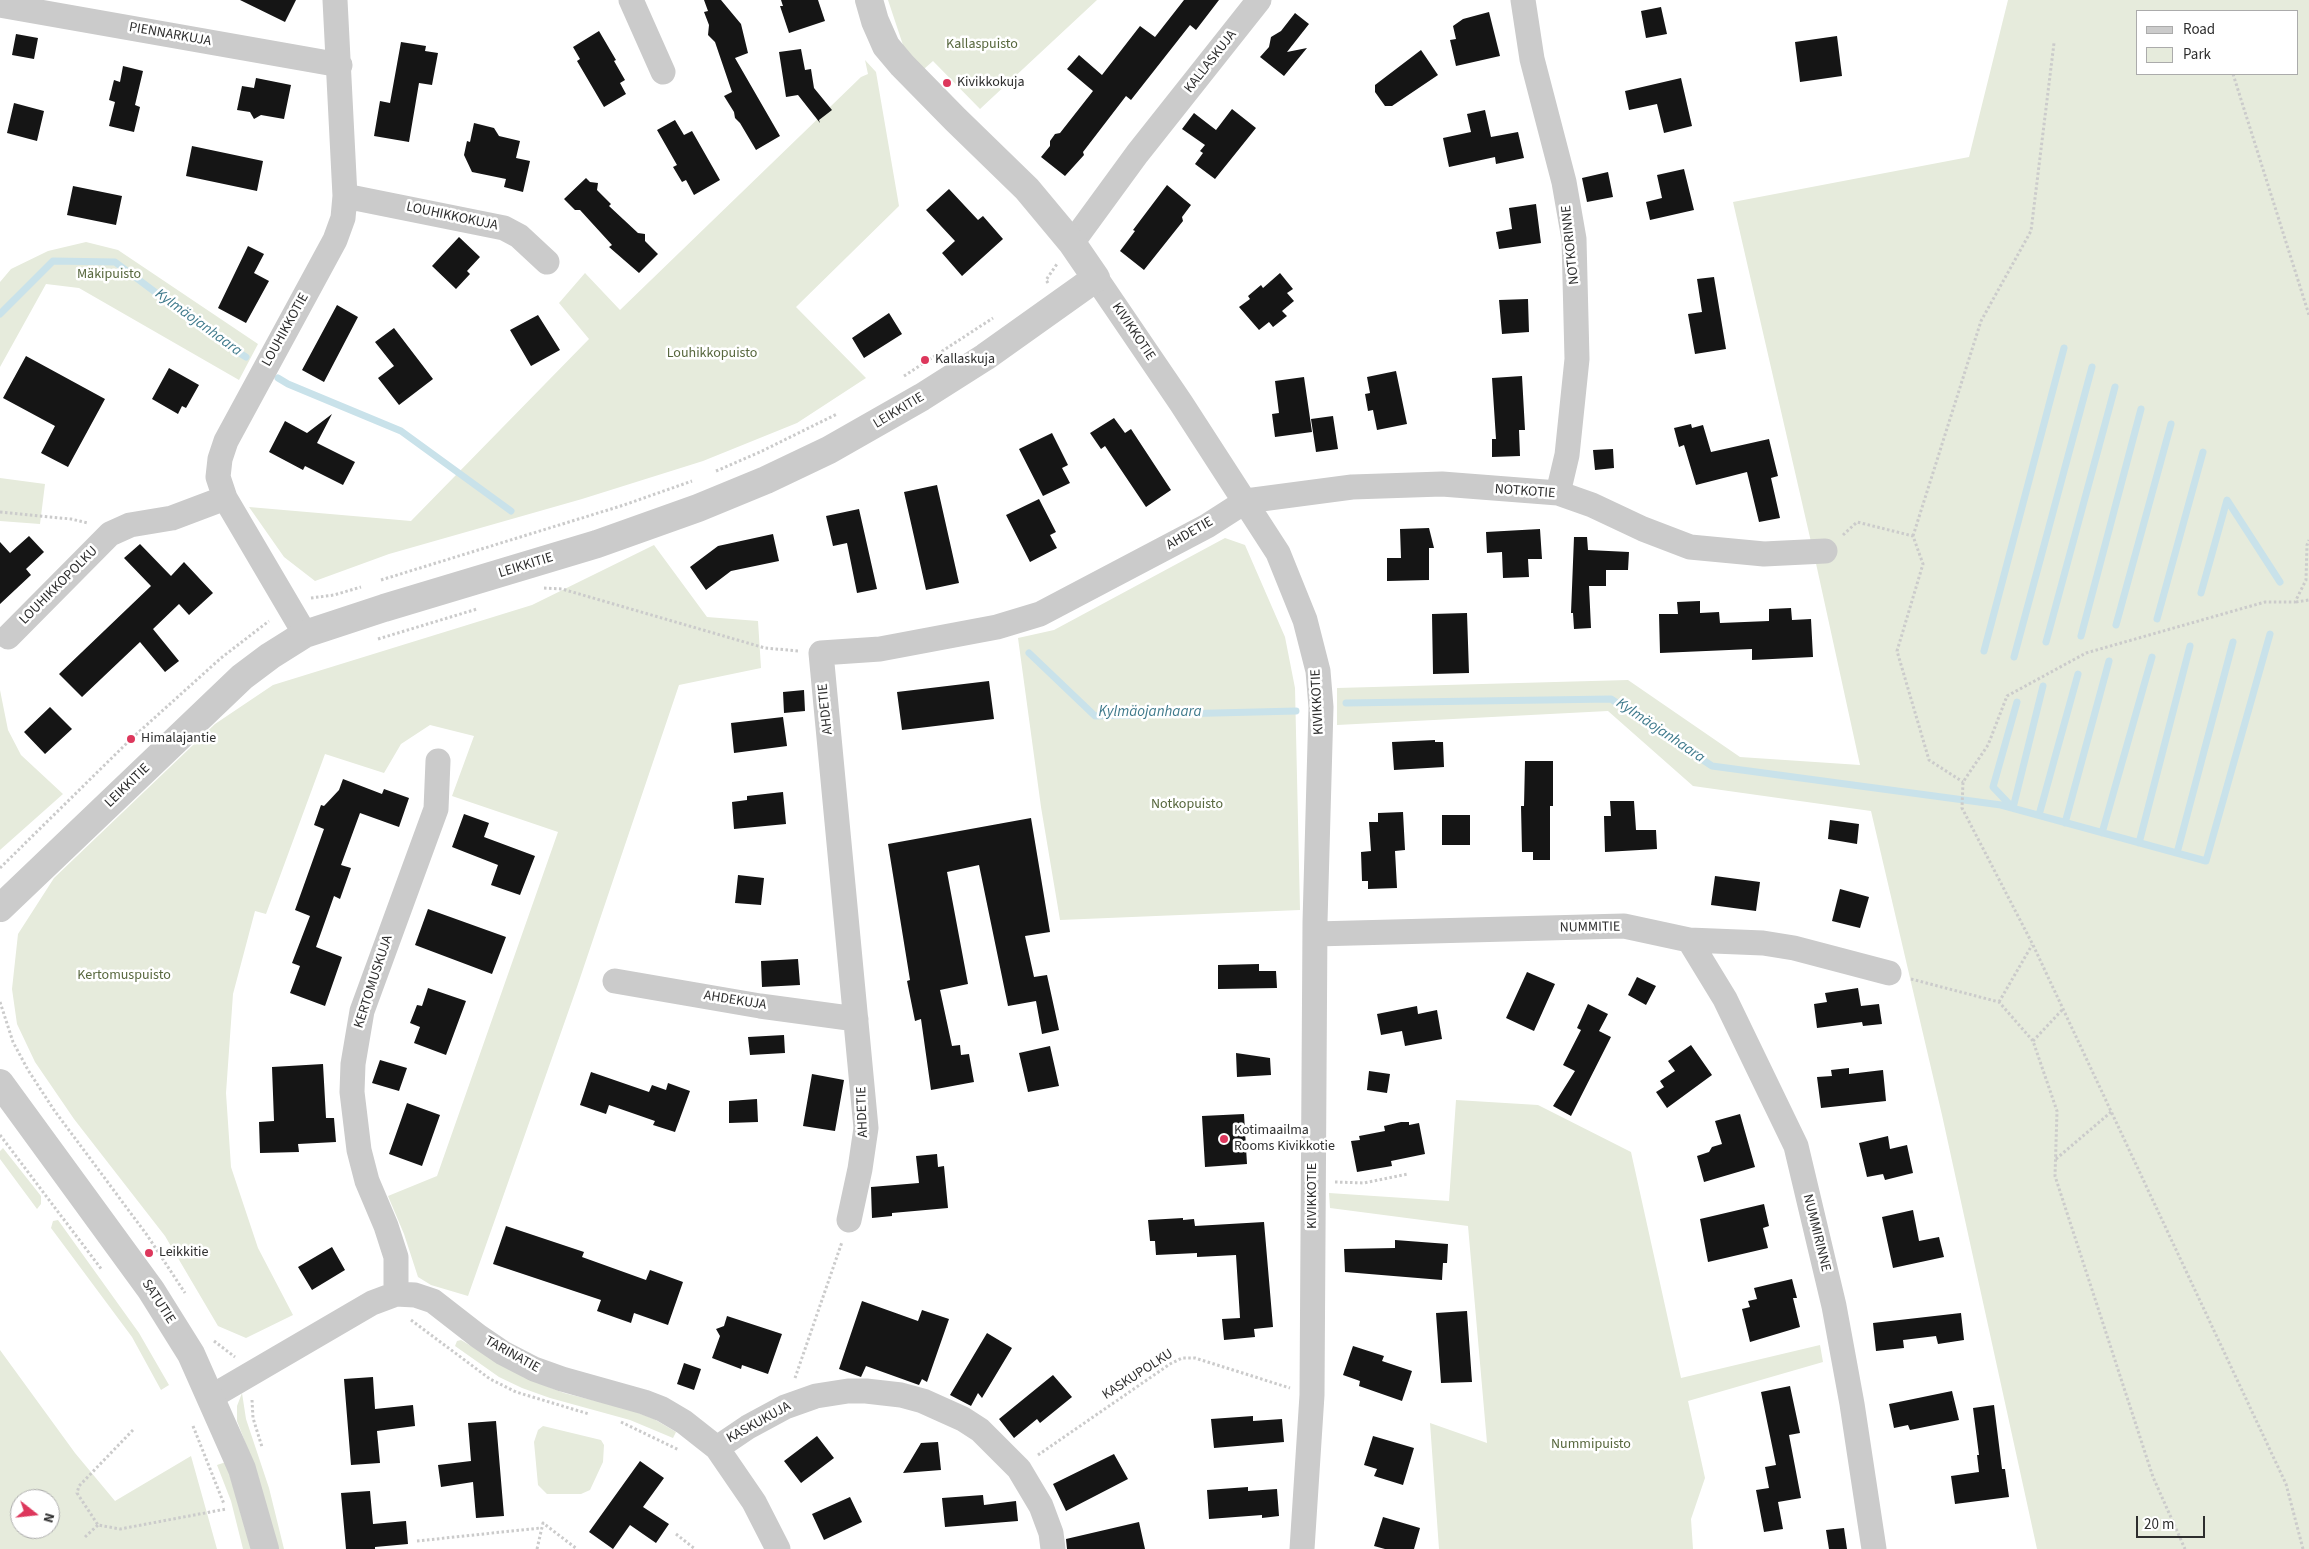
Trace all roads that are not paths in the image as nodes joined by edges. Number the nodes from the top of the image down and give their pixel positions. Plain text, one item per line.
1 (335, 0) edge
2 (631, 0) edge
3 (869, 0) edge
4 (1259, 0) edge
5 (1523, 0) edge
6 (0, 5) edge
7 (340, 65) junction
8 (663, 72) dead end
9 (346, 196) junction
10 (1064, 251) junction
11 (547, 262) dead end
12 (1096, 278) junction
13 (1558, 494) junction
14 (226, 498) junction
15 (1246, 501) junction
16 (1825, 552) road end
17 (305, 634) junction
18 (8, 636) dead end
19 (438, 761) dead end
20 (0, 908) edge
21 (1315, 934) junction
22 (1689, 940) junction
23 (1889, 973) road end
24 (615, 981) dead end
25 (856, 1018) junction
26 (0, 1083) edge
27 (849, 1220) road end
28 (396, 1294) junction
29 (211, 1397) junction
30 (717, 1448) junction
31 (266, 1549) edge
32 (778, 1549) edge
33 (1053, 1549) edge
34 (1302, 1549) edge
35 (1874, 1549) edge

1 - 7 street, LOUHIKKOTIE
2 - 8 street
3 - 10 street, KIVIKKOTIE
4 - 10 street, KALLASKUJA
5 - 13 street, NOTKORINNE
6 - 7 street, PIENNARKUJA
7 - 9 street, LOUHIKKOTIE
9 - 11 street, LOUHIKKOKUJA
9 - 14 street, LOUHIKKOTIE
10 - 12 street, KIVIKKOTIE
12 - 15 street, KIVIKKOTIE
12 - 17 street, LEIKKITIE
13 - 15 street, NOTKOTIE
13 - 16 street, NOTKOTIE
14 - 17 street, LOUHIKKOTIE
14 - 18 street, LOUHIKKOPOLKU
15 - 21 street, KIVIKKOTIE
15 - 25 street, AHDETIE
17 - 20 street, LEIKKITIE
19 - 28 street, KERTOMUSKUJA
21 - 22 street, NUMMITIE
21 - 34 street, KIVIKKOTIE
22 - 23 street, NUMMITIE
22 - 35 street, NUMMIRINNE
24 - 25 street, AHDEKUJA
25 - 27 street, AHDETIE
26 - 29 street, SATUTIE
28 - 29 street
28 - 30 street, TARINATIE
29 - 31 street, SATUTIE
30 - 32 street, TARINATIE
30 - 33 street, KASKUKUJA

